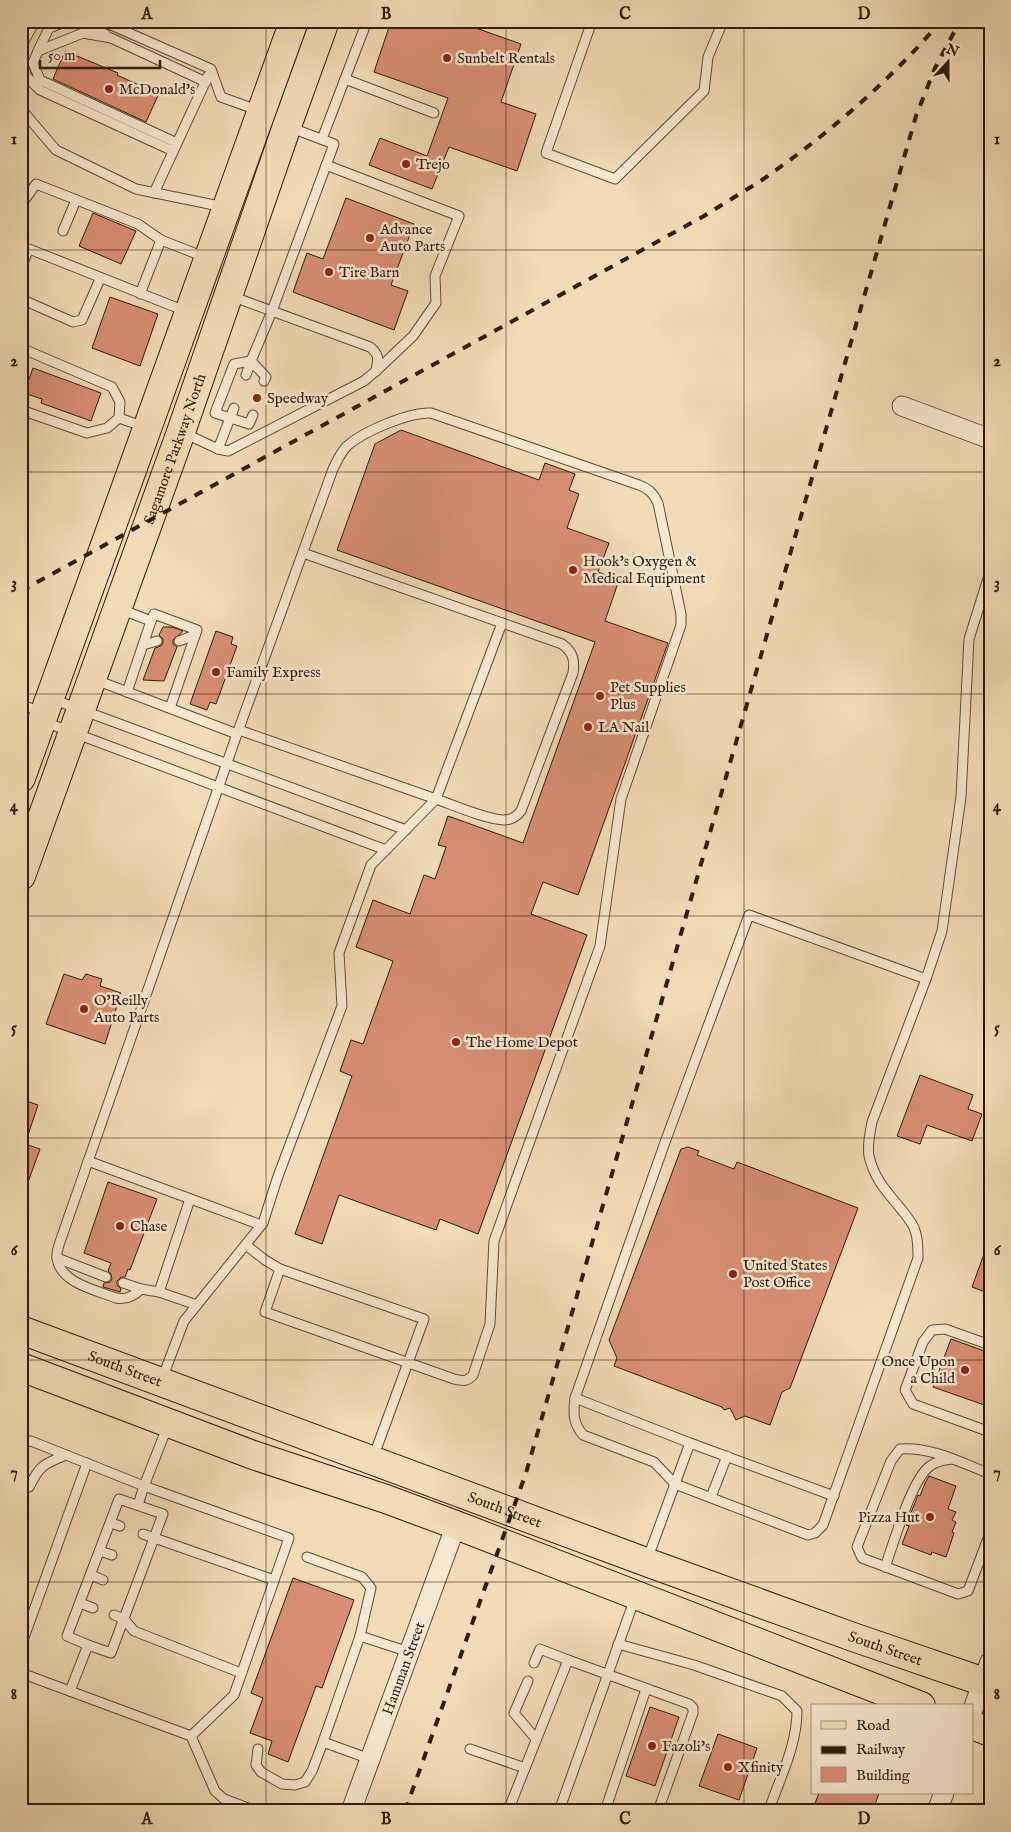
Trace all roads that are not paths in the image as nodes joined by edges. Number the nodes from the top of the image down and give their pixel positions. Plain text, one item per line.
1 (35, 21) edge
2 (67, 21) edge
3 (82, 21) edge
4 (102, 21) edge
5 (294, 21) edge
6 (325, 21) edge
7 (367, 21) edge
8 (592, 21) edge
9 (723, 21) edge
10 (111, 38) junction
11 (21, 48) edge
12 (38, 51) junction
13 (212, 69) junction
14 (345, 79) junction
15 (206, 82) junction
16 (21, 109) edge
17 (262, 111) junction
18 (434, 113) dead end
19 (287, 126) junction
20 (322, 139) junction
21 (175, 147) junction
22 (326, 165) junction
23 (154, 193) junction
24 (76, 200) junction
25 (21, 205) edge
26 (227, 207) junction
27 (63, 231) dead end
28 (162, 240) junction
29 (209, 258) junction
30 (21, 267) edge
31 (100, 279) junction
32 (140, 294) junction
33 (229, 295) junction
34 (21, 299) edge
35 (190, 311) junction
36 (272, 311) junction
37 (21, 348) edge
38 (252, 361) junction
39 (376, 371) junction
40 (246, 375) dead end
41 (264, 381) dead end
42 (902, 406) dead end
43 (234, 408) dead end
44 (21, 410) edge
45 (252, 415) dead end
46 (119, 418) junction
47 (231, 419) junction
48 (148, 428) junction
49 (181, 432) junction
50 (990, 439) edge
51 (218, 449) junction
52 (303, 553) junction
53 (990, 572) edge
54 (117, 608) junction
55 (151, 622) junction
56 (502, 622) junction
57 (195, 635) junction
58 (157, 641) dead end
59 (179, 641) dead end
60 (143, 645) junction
61 (92, 679) junction
62 (127, 692) junction
63 (170, 708) junction
64 (40, 709) edge
65 (76, 721) junction
66 (238, 732) junction
67 (226, 765) junction
68 (21, 778) edge
69 (218, 788) junction
70 (436, 799) junction
71 (406, 830) junction
72 (386, 850) junction
73 (21, 876) edge
74 (926, 979) junction
75 (88, 1161) junction
76 (190, 1199) junction
77 (261, 1226) junction
78 (246, 1244) junction
79 (57, 1258) junction
80 (280, 1269) junction
81 (106, 1277) dead end
82 (123, 1283) dead end
83 (141, 1289) junction
84 (159, 1292) junction
85 (197, 1305) junction
86 (21, 1330) edge
87 (990, 1345) edge
88 (408, 1363) junction
89 (21, 1367) edge
90 (161, 1382) junction
91 (575, 1398) junction
92 (169, 1423) junction
93 (990, 1432) edge
94 (21, 1442) edge
95 (690, 1443) junction
96 (66, 1455) junction
97 (727, 1456) junction
98 (952, 1459) junction
99 (372, 1460) junction
100 (87, 1463) junction
101 (990, 1474) edge
102 (675, 1484) junction
103 (144, 1486) junction
104 (29, 1487) dead end
105 (834, 1496) junction
106 (710, 1497) junction
107 (138, 1505) junction
108 (110, 1523) junction
109 (456, 1525) junction
110 (120, 1526) dead end
111 (990, 1533) edge
112 (143, 1534) dead end
113 (154, 1537) junction
114 (100, 1551) junction
115 (112, 1555) dead end
116 (307, 1557) dead end
117 (133, 1562) dead end
118 (646, 1562) junction
119 (143, 1566) junction
120 (885, 1567) junction
121 (91, 1575) junction
122 (103, 1580) dead end
123 (274, 1580) junction
124 (125, 1587) dead end
125 (134, 1590) junction
126 (636, 1595) junction
127 (80, 1603) junction
128 (93, 1608) dead end
129 (114, 1615) dead end
130 (124, 1619) junction
131 (360, 1636) junction
132 (618, 1644) junction
133 (88, 1645) junction
134 (21, 1646) edge
135 (409, 1652) junction
136 (568, 1660) junction
137 (534, 1663) dead end
138 (21, 1673) edge
139 (241, 1673) junction
140 (607, 1675) junction
141 (987, 1676) edge
142 (528, 1681) dead end
143 (646, 1689) junction
144 (70, 1691) junction
145 (916, 1704) edge
146 (974, 1707) edge
147 (974, 1726) edge
148 (990, 1732) edge
149 (191, 1736) junction
150 (536, 1740) junction
151 (323, 1742) junction
152 (470, 1749) dead end
153 (258, 1750) dead end
154 (370, 1760) junction
155 (525, 1768) junction
156 (944, 1794) edge
157 (770, 1807) dead end
158 (256, 1811) edge
159 (352, 1811) edge
160 (508, 1811) edge
161 (559, 1811) edge
162 (605, 1811) edge
163 (658, 1811) edge
164 (938, 1811) edge

1 - 11 lane
2 - 12 lane
3 - 10 lane
4 - 13 lane
5 - 17 main road, Sagamore Parkway North
6 - 19 main road, Sagamore Parkway North
7 - 14 lane
8 - 9 lane
10 - 12 lane
10 - 15 lane
11 - 21 lane
12 - 21 lane
13 - 15 lane
13 - 17 lane
14 - 18 lane
14 - 20 lane
15 - 21 lane
16 - 23 lane
17 - 26 main road, Sagamore Parkway North
19 - 20 lane
19 - 33 main road, Sagamore Parkway North
20 - 22 lane
21 - 23 lane
22 - 36 lane
22 - 39 lane
23 - 26 lane
24 - 25 lane
24 - 27 lane
24 - 28 lane
26 - 29 main road, Sagamore Parkway North
28 - 29 lane
28 - 32 lane
29 - 35 main road, Sagamore Parkway North
30 - 31 lane
31 - 32 lane
31 - 34 lane
32 - 35 lane
33 - 36 lane
33 - 49 main road, Sagamore Parkway North
35 - 48 main road, Sagamore Parkway North
36 - 38 lane
36 - 39 lane
37 - 46 lane
38 - 40 lane
38 - 41 lane
38 - 47 lane
39 - 51 lane
42 - 50 street
43 - 47 lane
44 - 46 lane
45 - 47 lane
46 - 48 lane
47 - 51 lane
48 - 64 main road, Sagamore Parkway North
49 - 51 lane
49 - 54 main road, Sagamore Parkway North
52 - 56 lane
52 - 66 lane
52 - 88 lane
53 - 74 lane
54 - 55 lane
54 - 61 main road, Sagamore Parkway North
55 - 57 lane
55 - 60 lane
56 - 70 lane
56 - 70 lane
57 - 59 lane
57 - 63 lane
58 - 60 lane
60 - 62 lane
61 - 62 lane
61 - 65 main road, Sagamore Parkway North
62 - 63 lane
63 - 66 lane
64 - 65 lane
64 - 65 lane
64 - 68 main road, Sagamore Parkway North
65 - 67 lane
65 - 69 lane
65 - 73 main road, Sagamore Parkway North
66 - 67 lane
66 - 70 lane
67 - 69 lane
67 - 71 lane
69 - 72 lane
69 - 75 lane
70 - 71 lane
71 - 72 lane
72 - 77 lane
74 - 91 lane
74 - 105 lane
75 - 76 lane
75 - 79 lane
76 - 77 lane
76 - 84 lane
77 - 78 lane
78 - 80 lane
78 - 85 lane
79 - 81 lane
79 - 83 lane
80 - 88 lane
80 - 88 lane
82 - 83 lane
83 - 84 lane
84 - 85 lane
85 - 90 lane
86 - 90 main road, South Street
87 - 93 lane
88 - 99 lane
89 - 92 main road
90 - 99 main road, South Street
91 - 95 lane
91 - 102 lane
92 - 103 lane
92 - 109 main road
94 - 96 lane
95 - 97 lane
95 - 102 lane
96 - 100 lane
96 - 104 lane
97 - 105 lane
97 - 106 lane
98 - 101 lane
98 - 120 lane
98 - 120 lane
99 - 118 main road, South Street
100 - 103 lane
100 - 134 lane
102 - 106 lane
102 - 118 lane
103 - 107 lane
103 - 123 lane
105 - 106 lane
107 - 108 lane
107 - 113 lane
108 - 110 lane
108 - 114 lane
109 - 126 main road
109 - 135 street, Hamman Street
111 - 120 lane
112 - 113 lane
113 - 119 lane
113 - 123 lane
114 - 115 lane
114 - 121 lane
116 - 131 lane
117 - 119 lane
118 - 126 main road
118 - 141 main road, South Street
119 - 125 lane
121 - 122 lane
121 - 127 lane
123 - 139 lane
124 - 125 lane
125 - 130 lane
126 - 132 lane
126 - 145 main road
127 - 128 lane
127 - 133 lane
129 - 130 lane
130 - 133 lane
130 - 139 lane
131 - 135 lane
131 - 151 lane
132 - 140 lane
132 - 157 lane
133 - 144 lane
135 - 154 street, Hamman Street
136 - 137 lane
136 - 140 lane
136 - 150 lane
138 - 144 lane
139 - 149 lane
140 - 143 lane
140 - 161 lane
141 - 146 street
142 - 150 lane
143 - 162 lane
143 - 163 lane
144 - 149 lane
147 - 148 main road
149 - 158 lane
150 - 155 lane
151 - 153 lane
151 - 154 lane
152 - 155 lane
154 - 159 street, Hamman Street
155 - 160 lane
156 - 164 street

